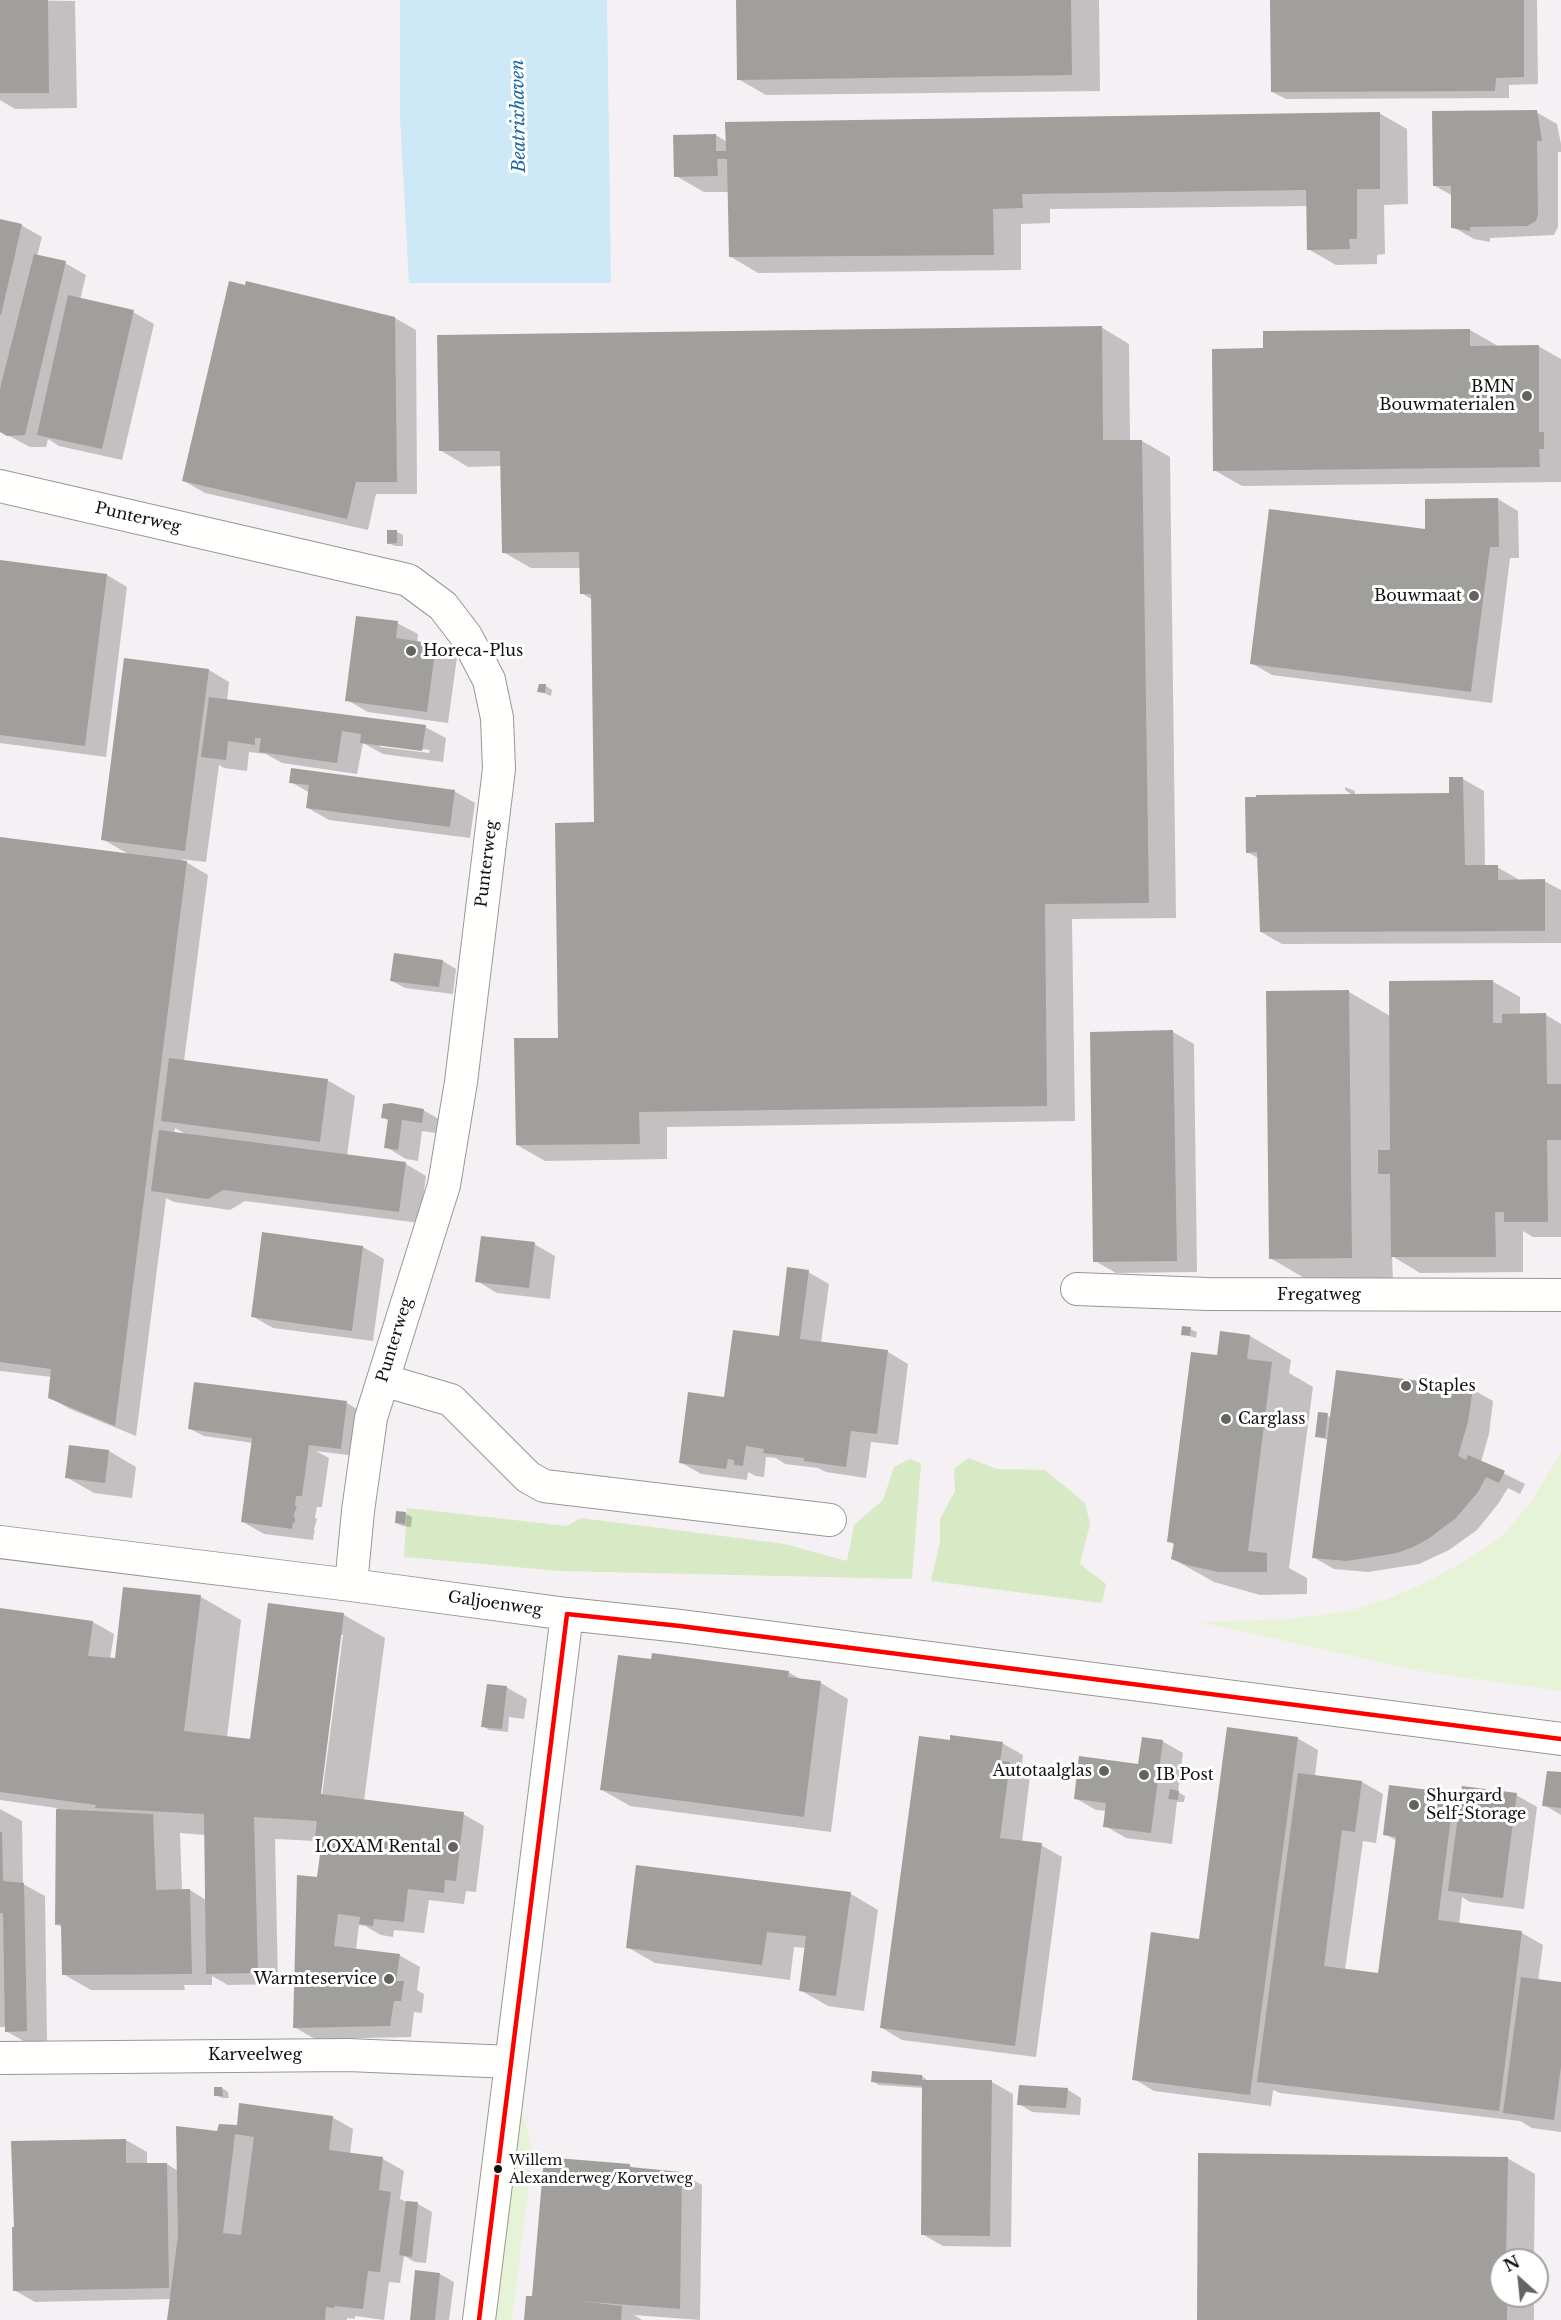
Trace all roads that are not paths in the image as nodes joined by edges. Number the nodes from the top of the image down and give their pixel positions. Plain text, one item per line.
1 (0, 486) edge
2 (1077, 1289) dead end
3 (1561, 1295) edge
4 (383, 1380) junction
5 (830, 1520) dead end
6 (0, 1542) edge
7 (351, 1585) junction
8 (567, 1614) junction
9 (1561, 1739) edge
10 (0, 2058) edge
11 (511, 2062) junction
12 (479, 2320) edge

1 - 4 street, Punterweg
2 - 3 street, Fregatweg
4 - 5 street
4 - 7 street, Punterweg
6 - 7 street, Galjoenweg
7 - 8 street, Galjoenweg
8 - 9 street, Galjoenweg
8 - 11 street
10 - 11 street, Karveelweg
11 - 12 street

